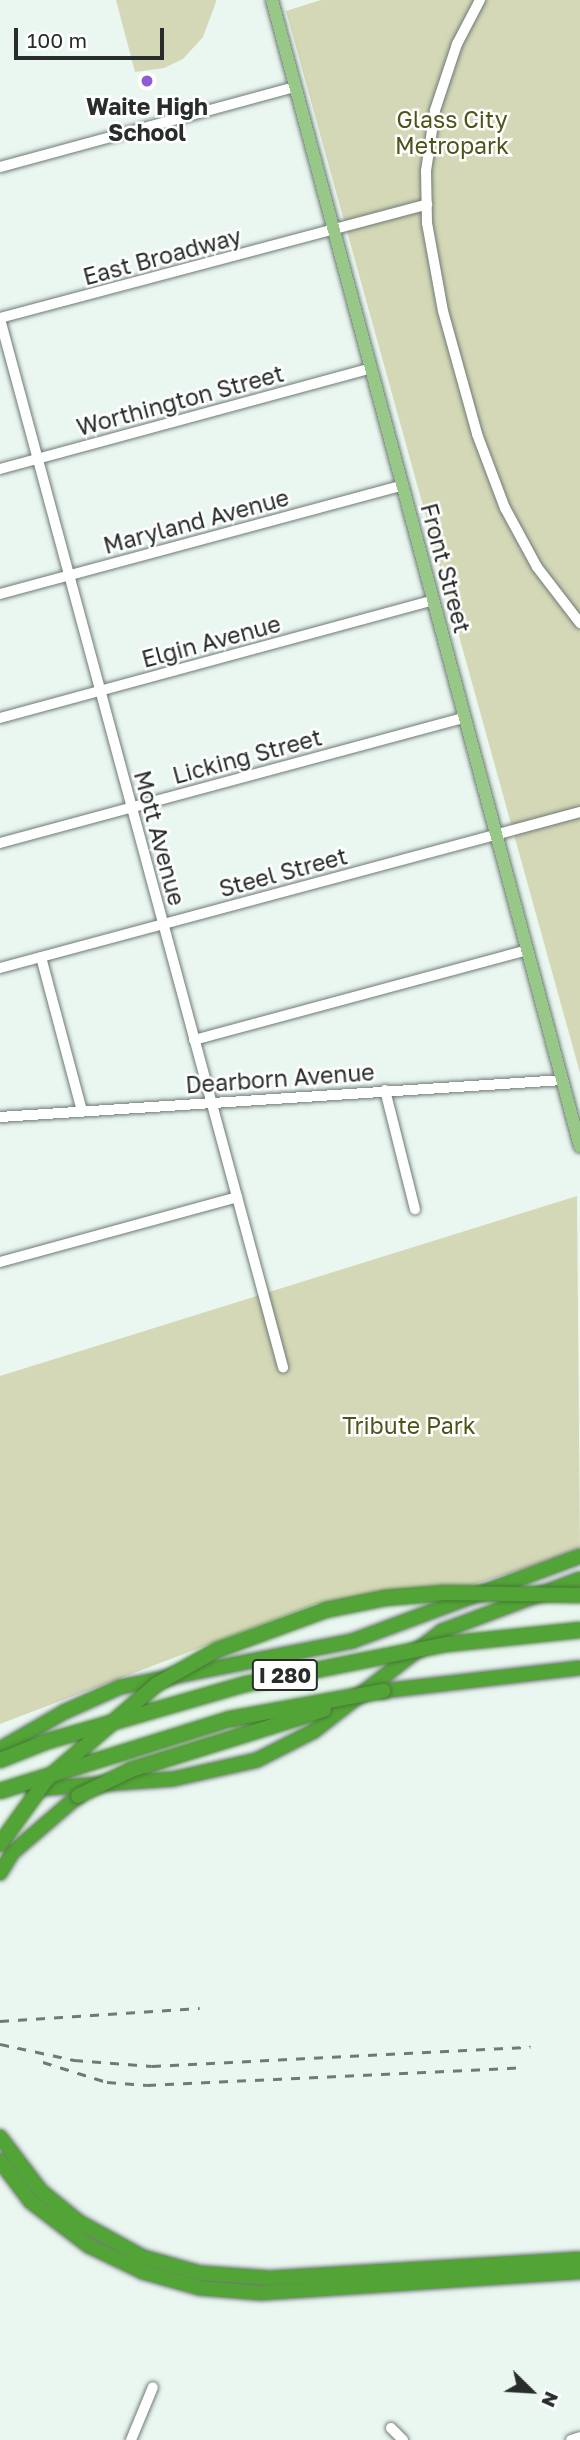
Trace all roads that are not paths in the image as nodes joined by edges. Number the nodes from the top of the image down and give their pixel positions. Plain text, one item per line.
1 (272, 0) edge
2 (480, 0) edge
3 (295, 87) junction
4 (0, 167) edge
5 (427, 204) junction
6 (334, 229) junction
7 (0, 318) edge
8 (371, 368) junction
9 (38, 459) junction
10 (0, 469) edge
11 (403, 485) junction
12 (69, 575) junction
13 (0, 594) edge
14 (432, 601) junction
15 (580, 623) edge
16 (100, 692) junction
17 (0, 718) edge
18 (464, 718) junction
19 (132, 807) junction
20 (580, 812) edge
21 (495, 835) junction
22 (0, 843) edge
23 (163, 925) junction
24 (527, 950) junction
25 (41, 957) junction
26 (0, 968) edge
27 (194, 1040) junction
28 (563, 1080) junction
29 (385, 1090) junction
30 (211, 1103) junction
31 (82, 1111) junction
32 (0, 1117) edge
33 (580, 1146) edge
34 (237, 1197) junction
35 (415, 1209) dead end
36 (0, 1262) edge
37 (282, 1367) dead end
38 (580, 1556) edge
39 (580, 1579) edge
40 (580, 1595) edge
41 (580, 1630) edge
42 (580, 1668) edge
43 (383, 1691) junction
44 (0, 1749) edge
45 (0, 1760) edge
46 (0, 1791) edge
47 (0, 1844) edge
48 (0, 1872) edge
49 (0, 2137) edge
50 (0, 2161) edge
51 (36, 2197) junction
52 (580, 2259) edge
53 (580, 2272) edge
54 (153, 2387) dead end
55 (391, 2428) dead end
56 (580, 2437) edge
57 (131, 2440) edge
58 (403, 2440) edge
59 (573, 2440) edge

1 - 3 main road, Front Street
2 - 5 street
3 - 4 street
3 - 6 main road, Front Street
5 - 6 street, East Broadway
5 - 15 street
6 - 7 street, East Broadway
6 - 8 main road, Front Street
7 - 9 street, Mott Avenue
8 - 9 street, Worthington Street
8 - 11 main road, Front Street
9 - 10 street, Worthington Street
9 - 12 street, Mott Avenue
11 - 12 street, Maryland Avenue
11 - 14 main road, Front Street
12 - 13 street, Maryland Avenue
12 - 16 street, Mott Avenue
14 - 16 street, Elgin Avenue
14 - 18 main road, Front Street
16 - 17 street, Elgin Avenue
16 - 19 street, Mott Avenue
18 - 19 street, Licking Street
18 - 21 main road, Front Street
19 - 22 street, Licking Street
19 - 23 street, Mott Avenue
20 - 21 street, Steel Street
21 - 23 street, Steel Street
21 - 24 main road, Front Street
23 - 25 street, Steel Street
23 - 27 street, Mott Avenue
24 - 27 street
24 - 28 main road, Front Street
25 - 26 street, Steel Street
25 - 31 street
27 - 30 street, Mott Avenue
28 - 29 street, Dearborn Avenue
28 - 33 main road, Front Street
29 - 30 street, Dearborn Avenue
29 - 35 street
30 - 31 street, Dearborn Avenue
30 - 34 street, Mott Avenue
31 - 32 street, Dearborn Avenue
34 - 36 street
34 - 37 street, Mott Avenue
38 - 44 highway
39 - 46 highway
40 - 47 highway, bridge
41 - 45 highway, I 280, bridge
42 - 43 highway, I 280
43 - 46 highway, I 280, bridge
43 - 48 highway, bridge
49 - 51 highway
50 - 51 highway
51 - 52 highway
51 - 53 highway
54 - 57 street
55 - 58 street
56 - 59 street

